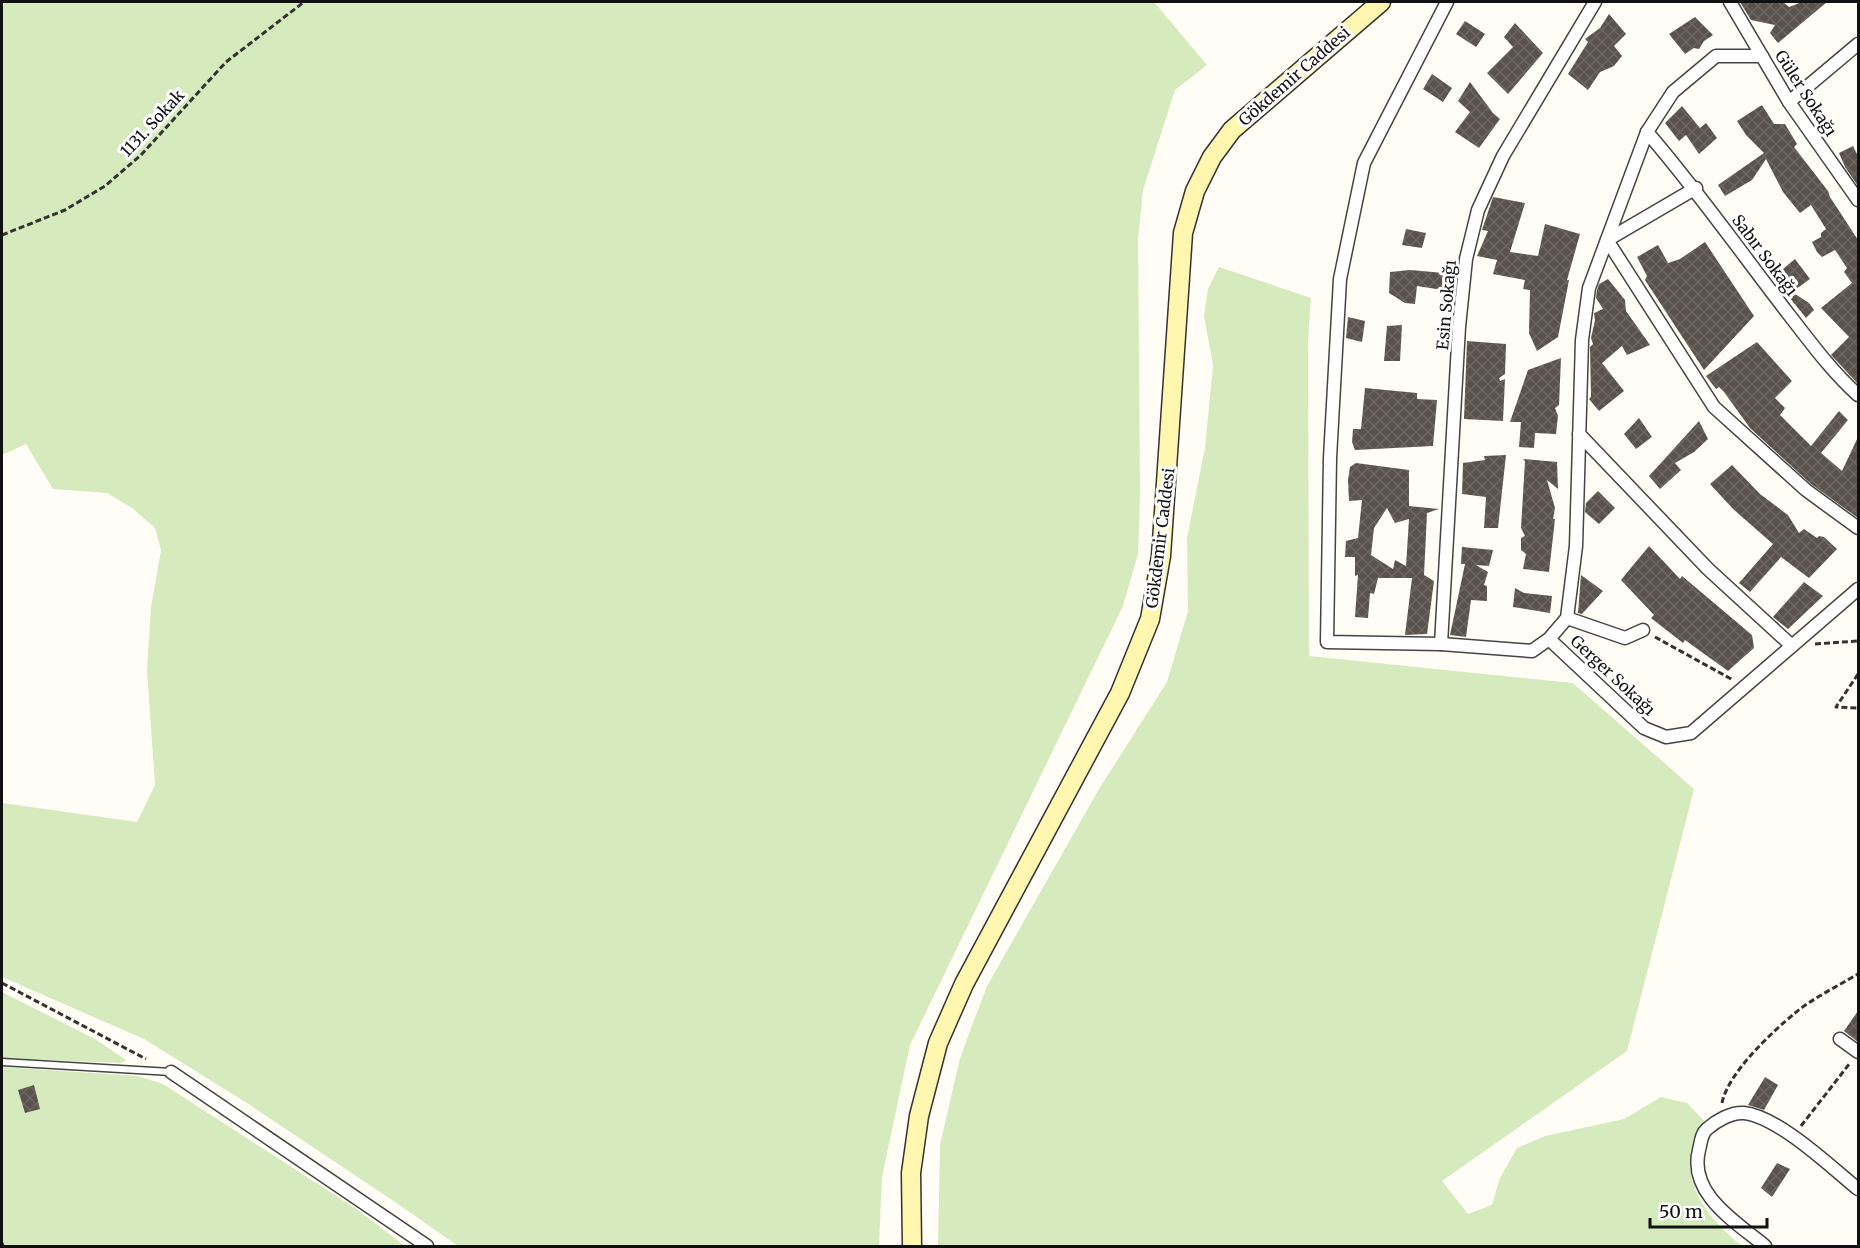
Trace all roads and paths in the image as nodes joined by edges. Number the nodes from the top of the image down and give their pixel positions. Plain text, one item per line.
1 (304, 2) edge
2 (1382, 2) edge
3 (1447, 2) edge
4 (1595, 2) edge
5 (1730, 2) edge
6 (1858, 44) edge
7 (1762, 56) junction
8 (1789, 102) junction
9 (1647, 132) junction
10 (1696, 188) junction
11 (1858, 200) edge
12 (2, 235) edge
13 (1607, 240) junction
14 (1858, 395) edge
15 (1579, 434) junction
16 (1858, 528) edge
17 (1858, 589) edge
18 (1567, 618) junction
19 (1642, 630) joint
20 (1549, 639) junction
21 (1858, 641) edge
22 (1441, 644) junction
23 (1792, 646) junction
24 (1858, 674) edge
25 (1745, 686) junction
26 (1858, 708) edge
27 (1858, 974) edge
28 (2, 983) edge
29 (1840, 1039) dead end
30 (1855, 1057) edge
31 (2, 1062) edge
32 (171, 1072) junction
33 (1718, 1120) junction
34 (1793, 1137) junction
35 (1858, 1190) edge
36 (428, 1246) edge
37 (912, 1246) edge
38 (1765, 1246) edge

1 - 12 path, 1131. Sokak
2 - 37 main road, Gökdemir Caddesi
3 - 22 street
4 - 22 street, Esin Sokağı
5 - 7 street, Güler Sokağı
6 - 8 street
7 - 8 street, Güler Sokağı
7 - 9 street
8 - 11 street, Güler Sokağı
9 - 10 street, Sabır Sokağı
9 - 13 street
10 - 13 street
10 - 14 street, Sabır Sokağı
13 - 15 street
13 - 16 street
15 - 18 street
15 - 23 street
17 - 23 street, Gerger Sokağı
18 - 19 street, Gerger Sokağı
18 - 20 street
19 - 25 path
20 - 22 street
20 - 25 street, Gerger Sokağı
21 - 23 path
23 - 25 street, Gerger Sokağı
24 - 26 path
27 - 33 path
28 - 32 path
29 - 30 street
30 - 34 path
31 - 32 lane
32 - 36 street
33 - 34 street
33 - 38 street
34 - 35 street

